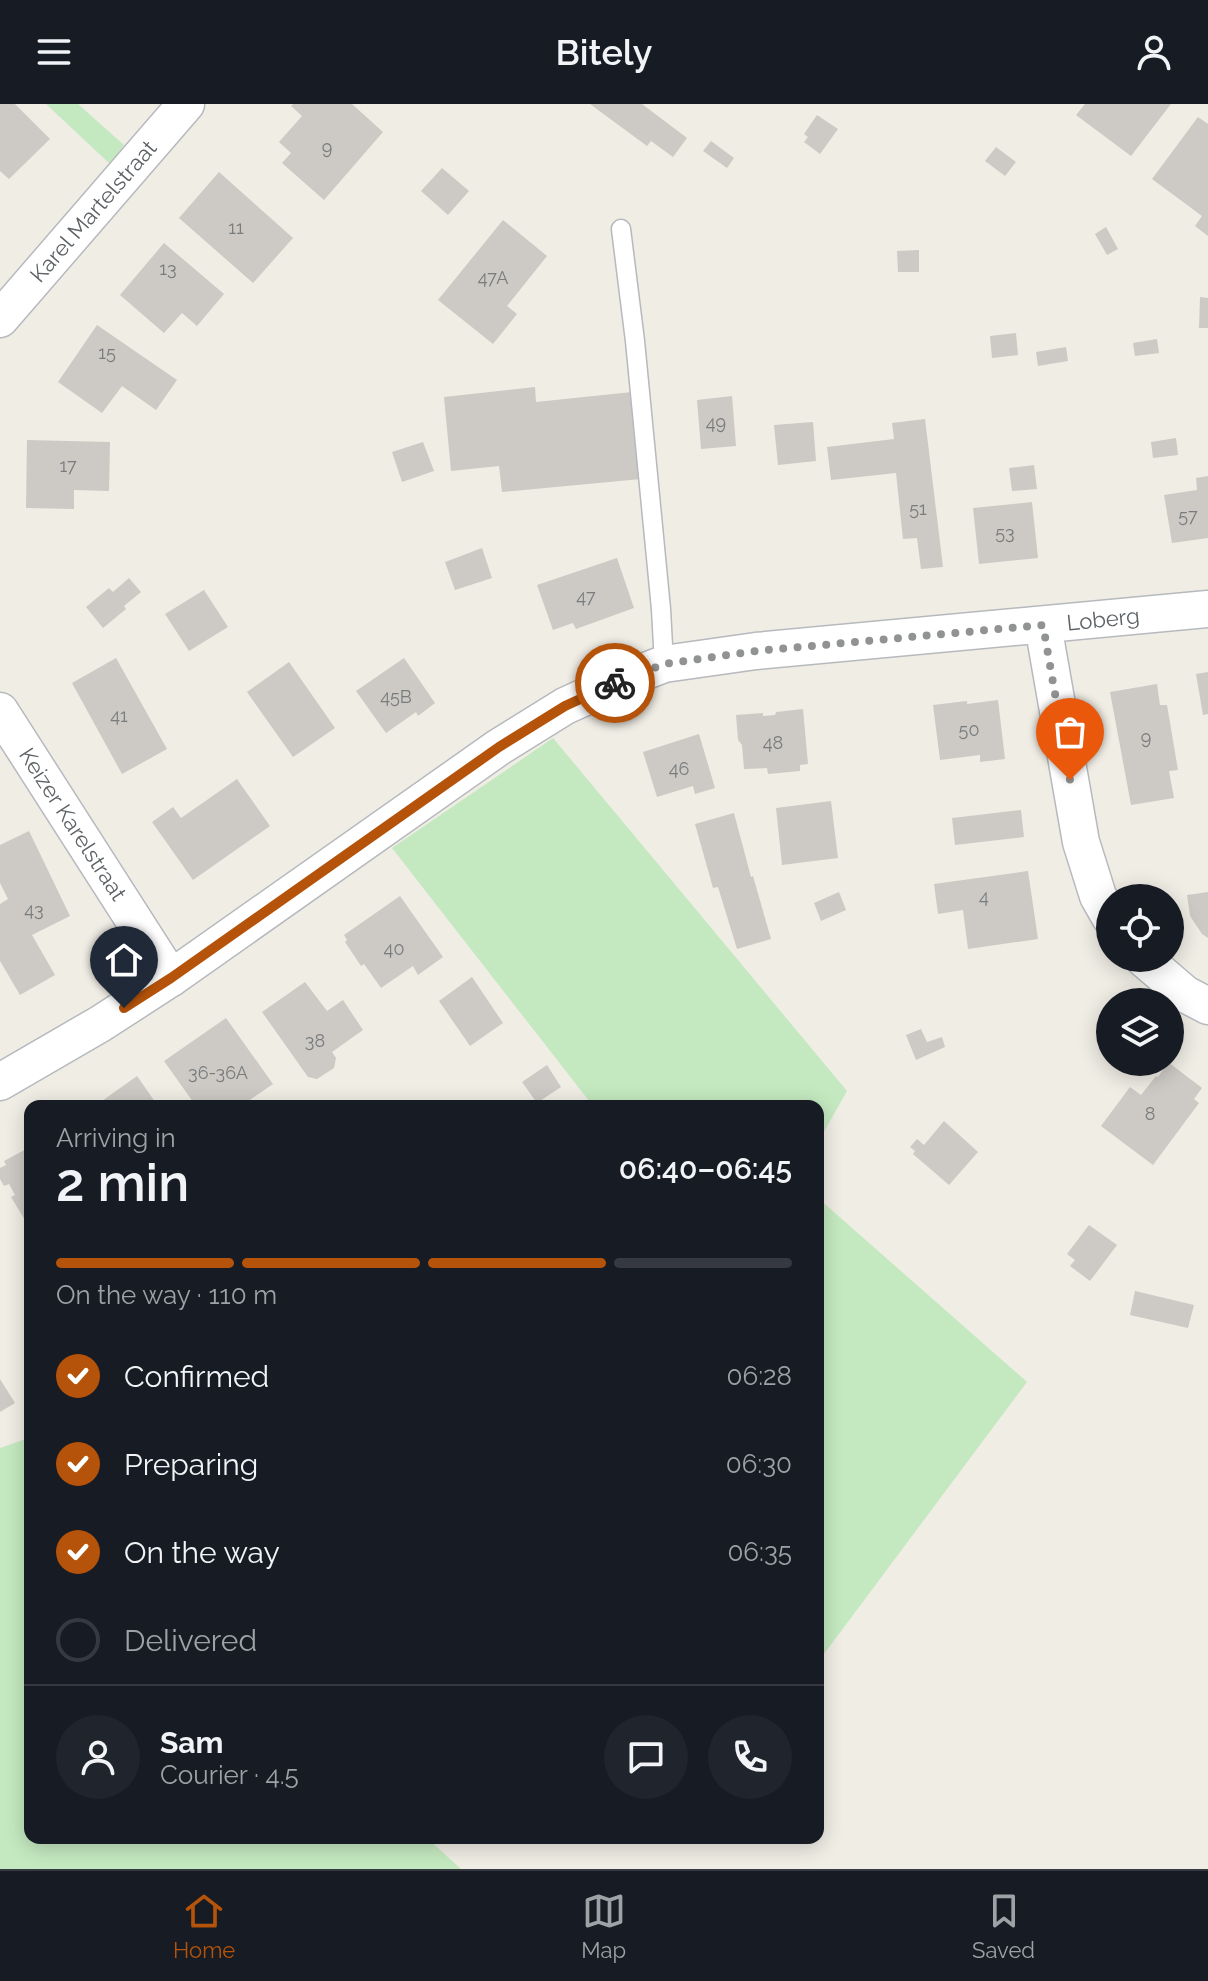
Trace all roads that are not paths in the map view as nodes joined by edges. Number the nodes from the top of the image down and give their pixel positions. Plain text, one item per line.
1 (186, 104) edge
2 (621, 229) dead end
3 (0, 319) edge
4 (1208, 609) edge
5 (1043, 625) junction
6 (664, 664) junction
7 (0, 711) edge
8 (1096, 890) edge
9 (1159, 972) edge
10 (171, 978) junction
11 (1208, 1006) edge
12 (0, 1082) edge

1 - 3 street, Karel Martelstraat
2 - 6 lane
4 - 5 street, Loberg
5 - 6 street, Loberg
5 - 8 street
6 - 10 street, Loberg
7 - 10 street, Keizer Karelstraat
9 - 11 street
10 - 12 street, Loberg

